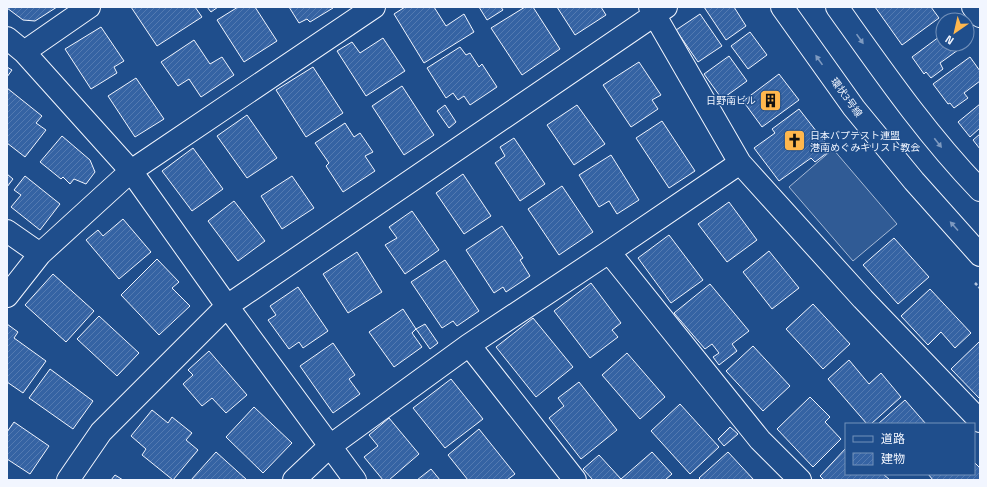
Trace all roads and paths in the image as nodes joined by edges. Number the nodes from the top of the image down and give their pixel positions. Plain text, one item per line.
1 (89, 7) edge
2 (374, 7) edge
3 (782, 7) edge
4 (837, 7) edge
5 (973, 7) edge
6 (657, 10) edge
7 (980, 16) edge
8 (7, 38) edge
9 (24, 52) junction
10 (740, 163) junction
11 (131, 171) junction
12 (980, 190) edge
13 (7, 231) edge
14 (609, 252) junction
15 (40, 254) junction
16 (980, 255) edge
17 (7, 296) edge
18 (227, 306) junction
19 (468, 345) junction
20 (980, 421) edge
21 (330, 446) junction
22 (68, 480) edge
23 (294, 480) edge
24 (355, 480) edge
25 (575, 480) edge
26 (800, 480) edge

1 - 9 street
2 - 11 street
16 -> 3 street, 環状3号線
4 -> 12 street
5 - 7 street
6 - 10 street
6 - 18 street
8 - 9 street
9 - 11 street
10 - 14 street
10 - 20 street
11 - 15 street
11 - 18 street
13 - 15 street
14 - 19 street
14 - 26 street
15 - 17 street
18 - 21 street
18 - 22 street
19 - 21 street
19 - 25 street
21 - 23 street
21 - 24 street

